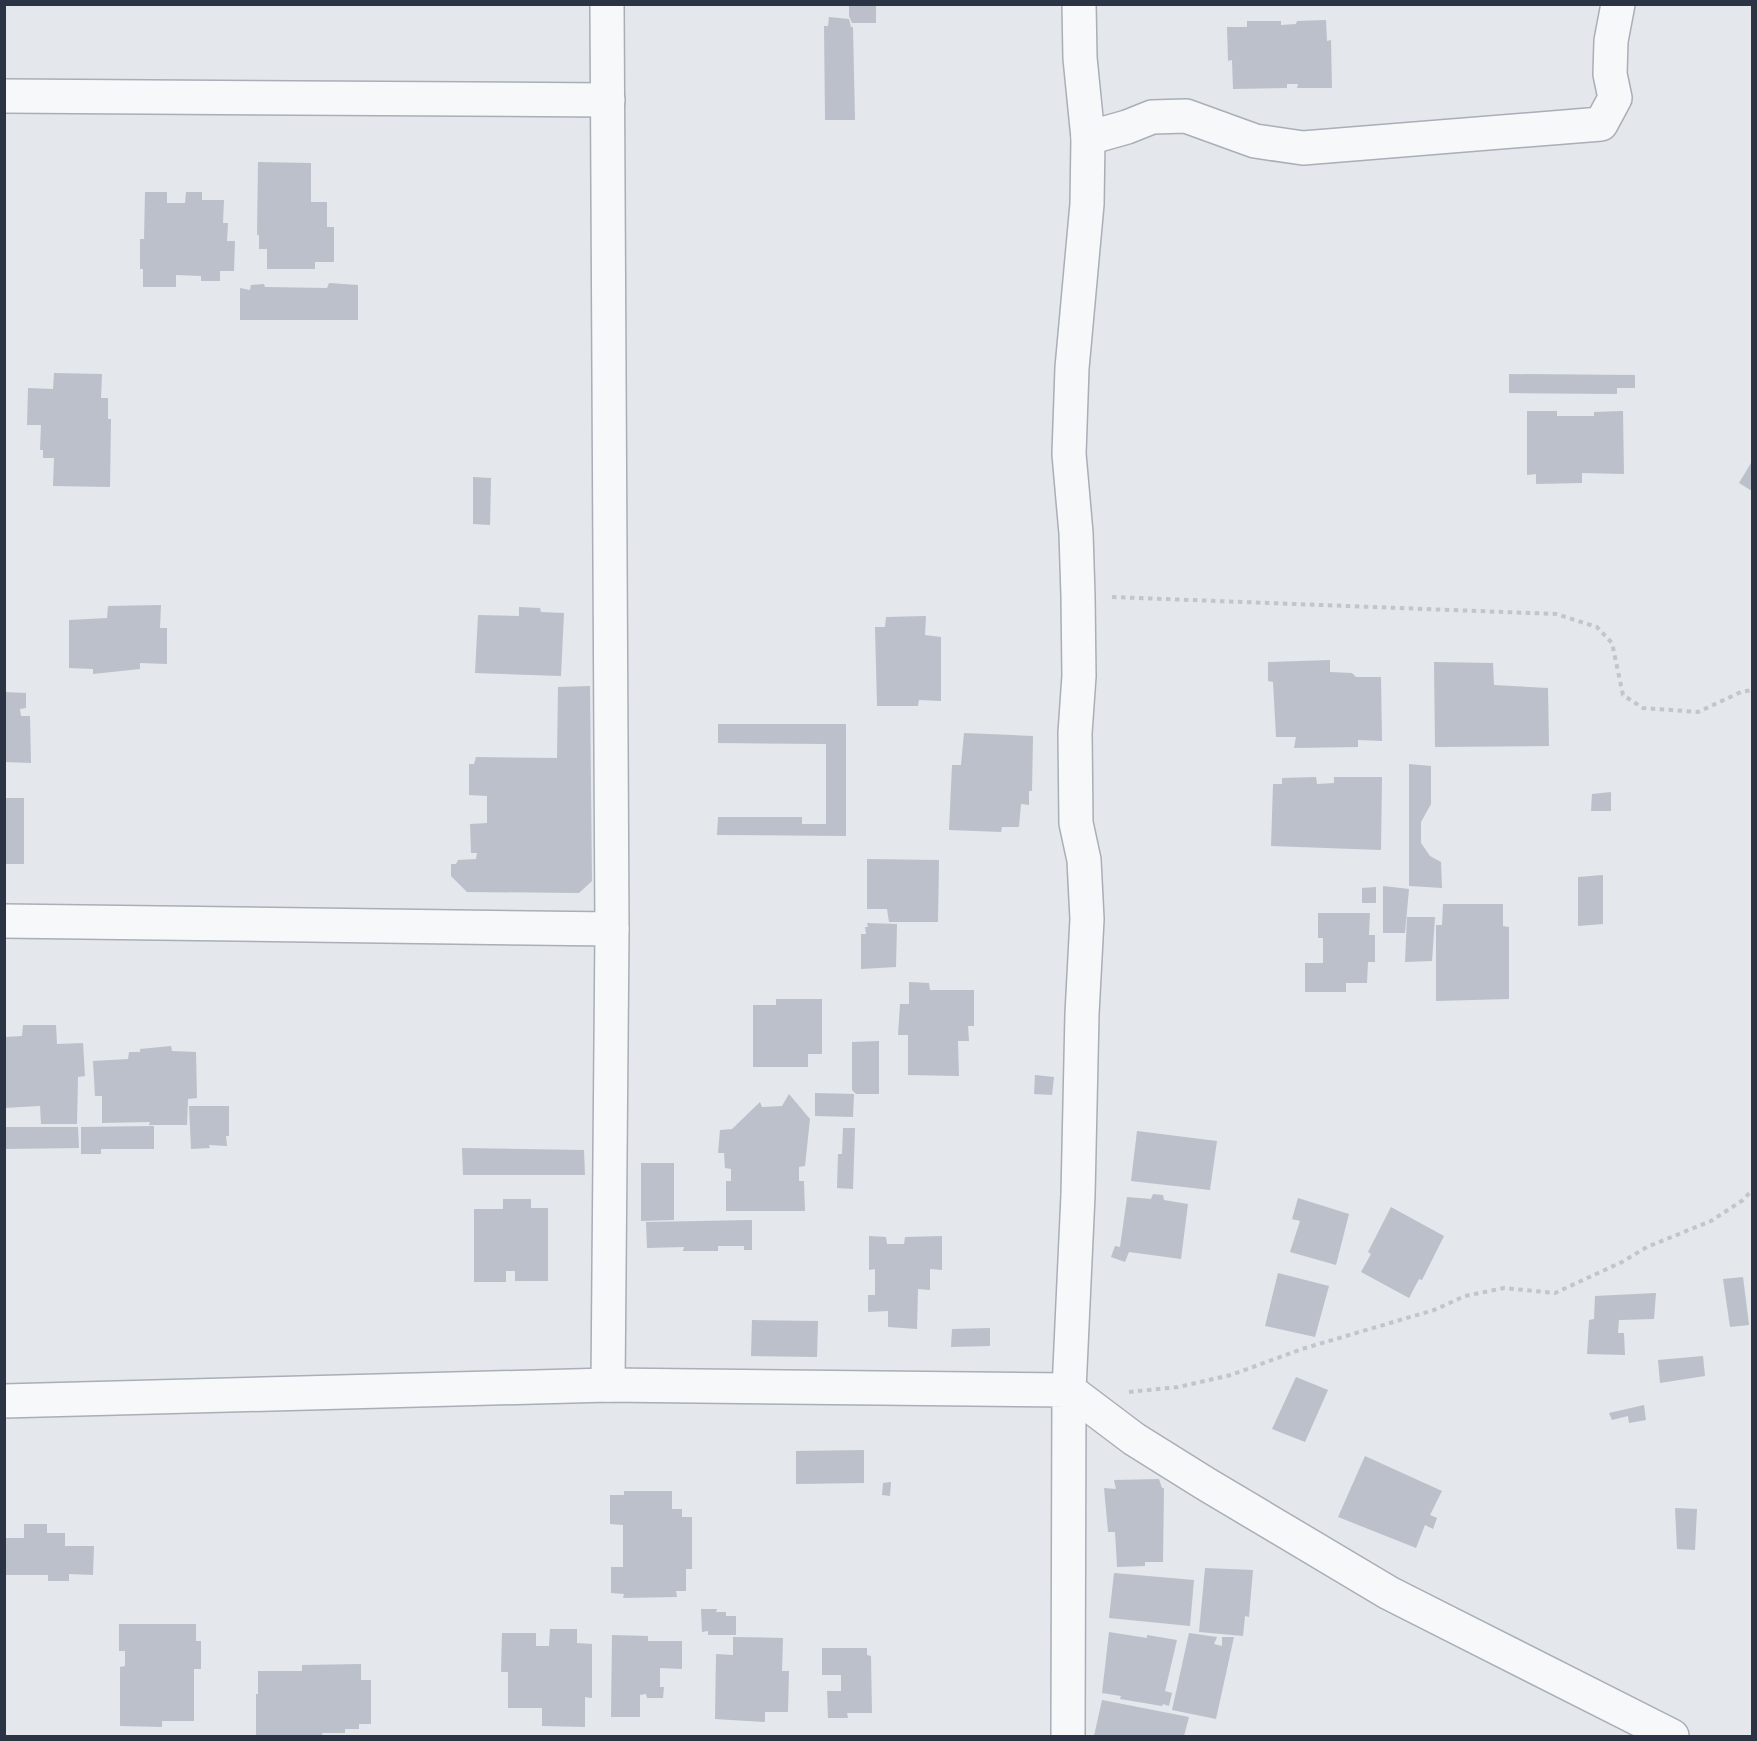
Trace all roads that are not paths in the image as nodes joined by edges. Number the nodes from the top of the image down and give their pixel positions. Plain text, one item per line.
1 (608, 4) edge
2 (1079, 4) edge
3 (1618, 4) edge
4 (4, 96) edge
5 (608, 100) junction
6 (1088, 138) junction
7 (4, 921) edge
8 (612, 929) junction
9 (608, 1385) junction
10 (1069, 1390) junction
11 (4, 1401) edge
12 (1068, 1737) edge
13 (1672, 1737) edge

1 - 5 street
2 - 6 street
3 - 6 street
4 - 5 street
5 - 8 street
6 - 10 street
7 - 8 street
8 - 9 street
9 - 10 street
9 - 11 street
10 - 12 street
10 - 13 street

